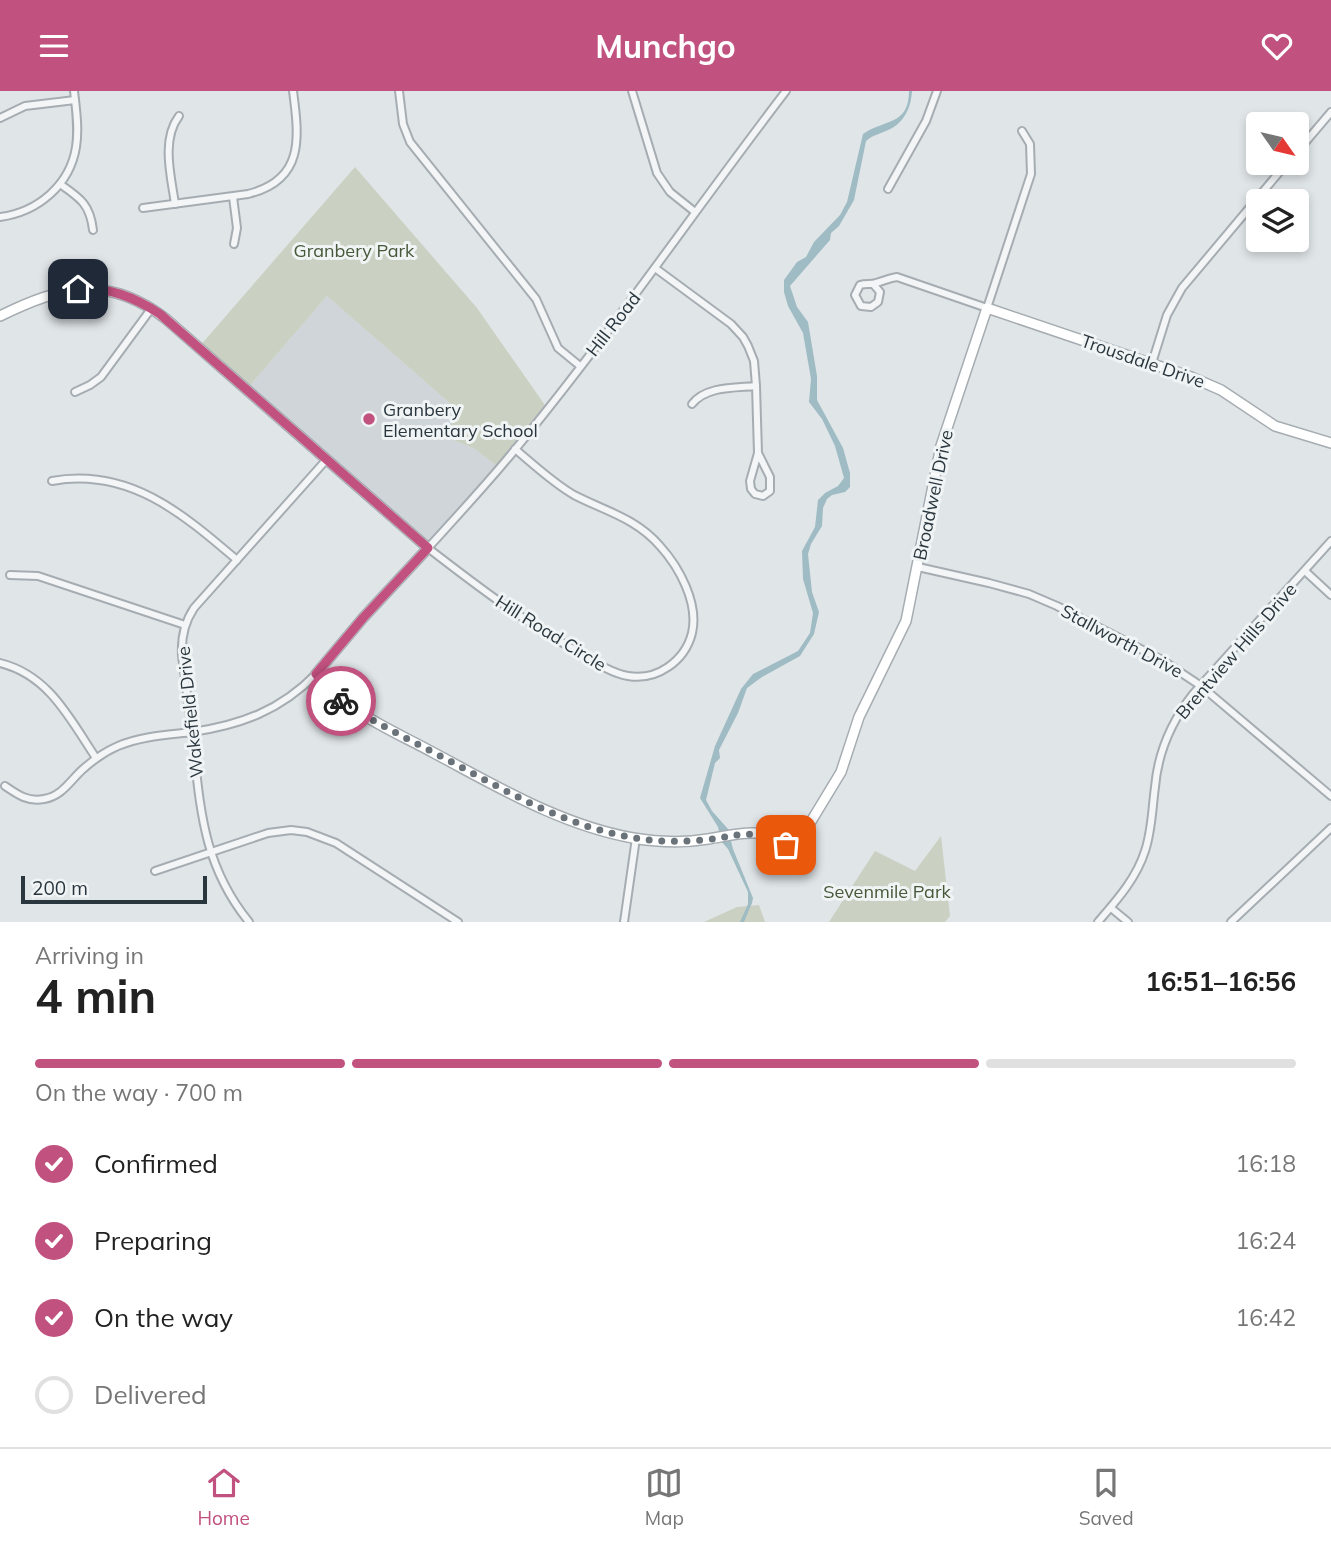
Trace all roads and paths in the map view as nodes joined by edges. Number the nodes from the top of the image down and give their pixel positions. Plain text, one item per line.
1 (74, 91) edge
2 (293, 91) edge
3 (399, 91) edge
4 (632, 91) edge
5 (786, 91) edge
6 (937, 91) edge
7 (75, 100) junction
8 (1331, 112) edge
9 (179, 116) dead end
10 (0, 118) edge
11 (1022, 131) dead end
12 (1309, 138) edge
13 (1277, 175) edge
14 (60, 184) junction
15 (888, 189) dead end
16 (233, 197) junction
17 (174, 204) junction
18 (143, 208) dead end
19 (695, 212) junction
20 (0, 217) edge
21 (93, 230) dead end
22 (234, 244) dead end
23 (656, 268) junction
24 (874, 285) junction
25 (987, 307) junction
26 (151, 309) junction
27 (0, 316) edge
28 (1152, 363) junction
29 (580, 366) junction
30 (756, 386) junction
31 (75, 392) dead end
32 (692, 404) dead end
33 (1331, 443) edge
34 (515, 449) junction
35 (758, 453) junction
36 (327, 459) junction
37 (52, 481) dead end
38 (1331, 541) edge
39 (428, 548) junction
40 (237, 560) junction
41 (918, 567) junction
42 (1305, 571) junction
43 (10, 575) dead end
44 (1331, 595) edge
45 (185, 625) junction
46 (0, 663) edge
47 (316, 674) junction
48 (1201, 686) junction
49 (192, 732) junction
50 (96, 758) junction
51 (5, 786) dead end
52 (1331, 796) edge
53 (1331, 828) edge
54 (635, 838) junction
55 (794, 845) junction
56 (210, 853) junction
57 (795, 870) dead end
58 (155, 871) dead end
59 (1111, 908) junction
60 (249, 922) edge
61 (458, 922) edge
62 (624, 922) edge
63 (1098, 922) edge
64 (1128, 922) edge
65 (1231, 922) edge

1 - 7 street
2 - 16 street
3 - 29 street
4 - 19 street
5 - 19 street, Hill Road
6 - 15 street
7 - 10 street
7 - 14 street
8 - 12 street
9 - 17 street
11 - 25 street, Broadwell Drive
13 - 28 street
14 - 20 street
14 - 21 street
16 - 17 street
16 - 22 street
17 - 18 street
19 - 23 street, Hill Road
23 - 29 street, Hill Road
23 - 30 street
24 - 24 street
24 - 25 street
25 - 28 street, Trousdale Drive
25 - 41 street, Broadwell Drive
26 - 27 street
26 - 31 street
26 - 36 street
28 - 33 street, Trousdale Drive
29 - 34 street, Hill Road
30 - 32 street
30 - 35 street
34 - 39 street, Hill Road
34 - 39 street, Hill Road Circle
35 - 35 street
36 - 39 street
36 - 40 street, Wakefield Drive
37 - 40 street
38 - 42 street, Brentview Hills Drive
39 - 47 street, Hill Road
40 - 45 street, Wakefield Drive
41 - 48 street, Stallworth Drive
41 - 55 street, Broadwell Drive
42 - 44 street
42 - 48 street, Brentview Hills Drive
43 - 45 street
45 - 49 street, Wakefield Drive
46 - 50 street
47 - 49 street, Hill Road
47 - 54 street
48 - 52 street, Stallworth Drive
48 - 59 street, Brentview Hills Drive
49 - 50 street, Hill Road
49 - 56 street, Wakefield Drive
50 - 51 street, Hill Road
53 - 65 street
54 - 55 street
54 - 62 street
55 - 57 street
56 - 58 street
56 - 60 street, Wakefield Drive
56 - 61 street
59 - 63 street, Brentview Hills Drive
59 - 64 street

